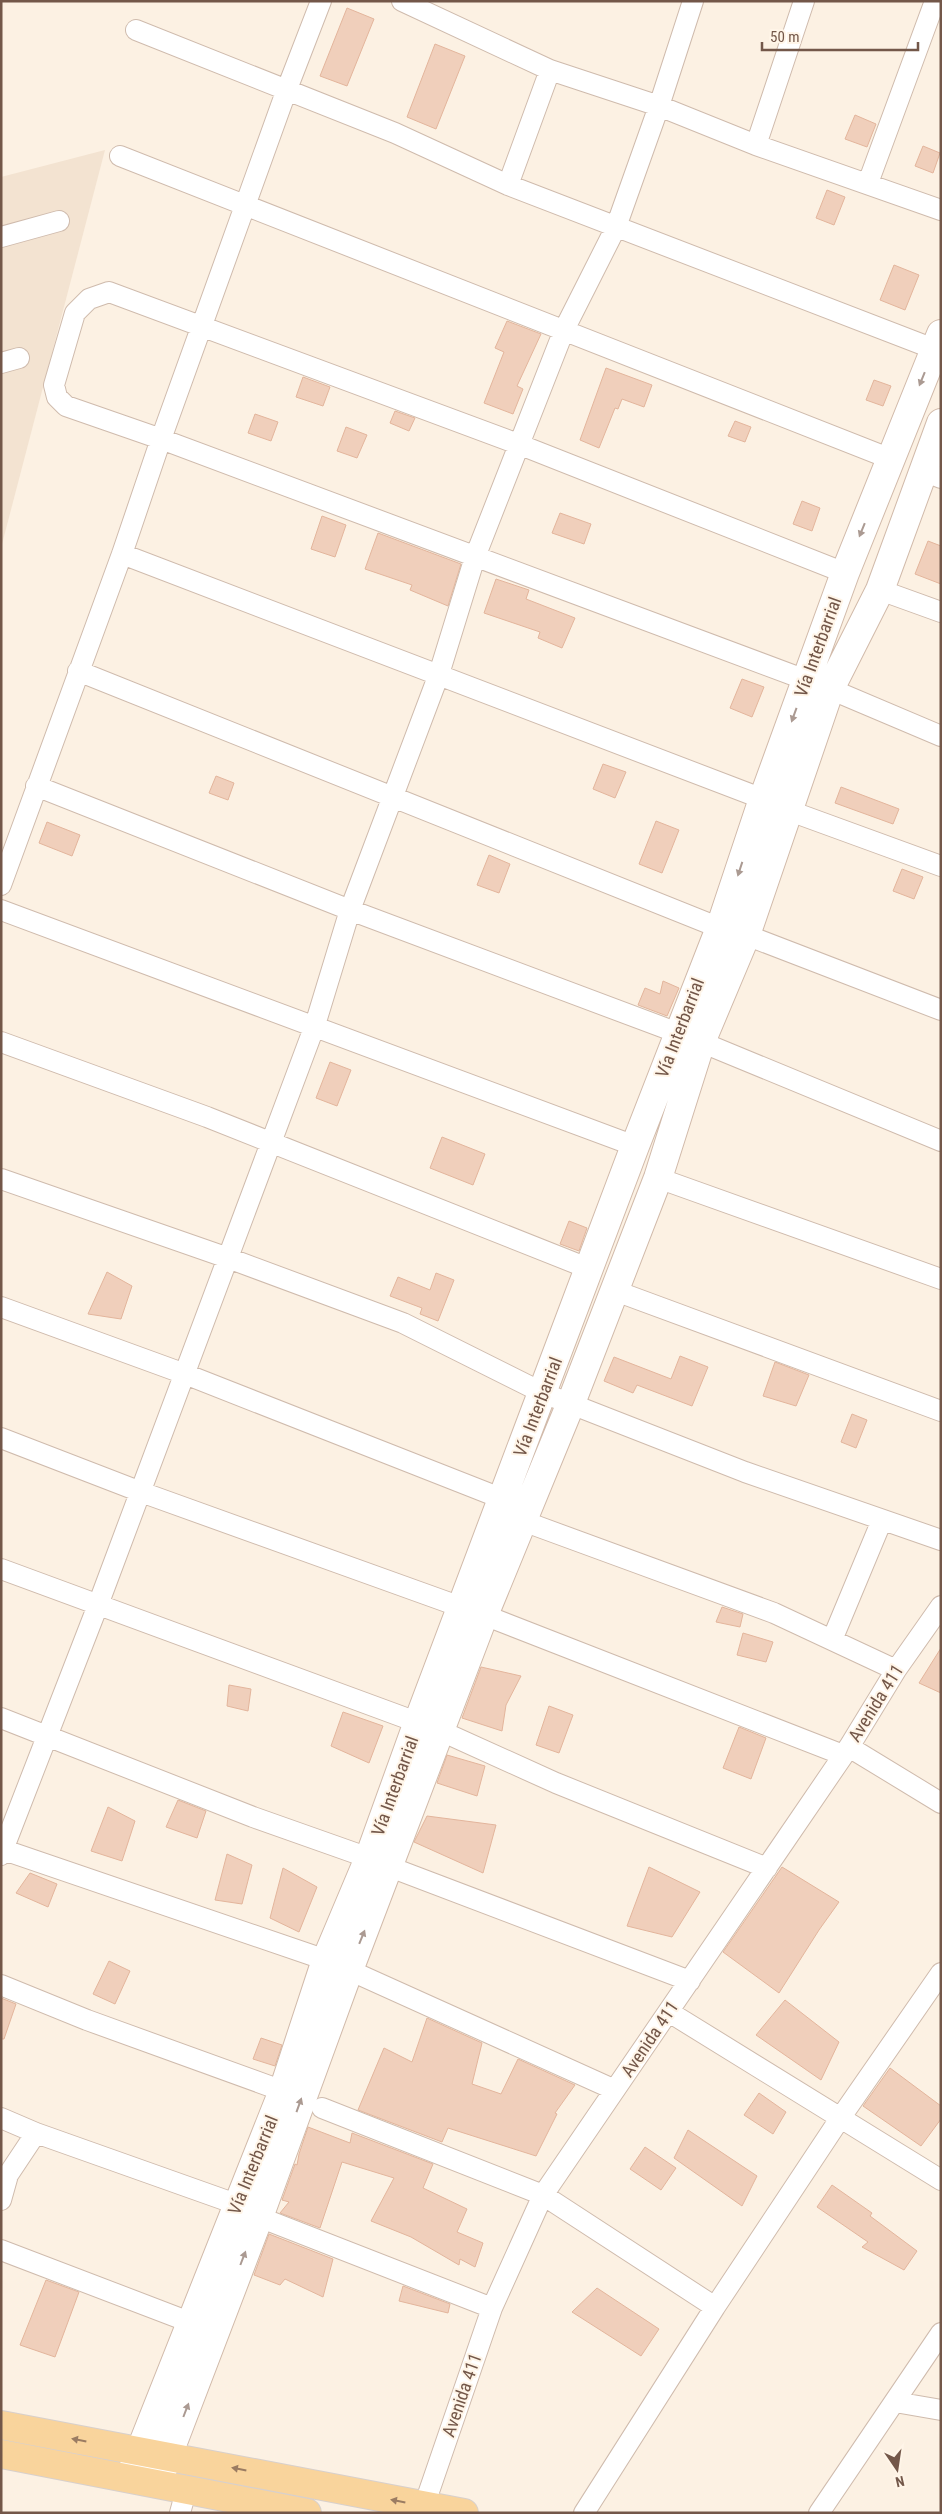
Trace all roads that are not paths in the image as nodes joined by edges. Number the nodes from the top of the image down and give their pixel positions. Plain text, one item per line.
1 (321, 1) edge
2 (402, 1) edge
3 (692, 1) edge
4 (804, 1) edge
5 (936, 1) edge
6 (136, 30) dead end
7 (550, 70) junction
8 (287, 89) junction
9 (659, 106) junction
10 (756, 145) junction
11 (120, 156) dead end
12 (868, 183) junction
13 (508, 185) junction
14 (245, 205) junction
15 (941, 210) edge
16 (58, 221) dead end
17 (616, 227) junction
18 (1, 237) edge
19 (202, 325) junction
20 (564, 330) junction
21 (938, 342) edge
22 (941, 423) edge
23 (161, 439) junction
24 (518, 444) junction
25 (891, 459) junction
26 (932, 475) edge
27 (122, 554) junction
28 (475, 557) junction
29 (845, 573) junction
30 (880, 590) junction
31 (941, 612) edge
32 (78, 671) junction
33 (439, 674) junction
34 (818, 684) junction
35 (941, 736) edge
36 (36, 786) junction
37 (394, 798) junction
38 (763, 799) junction
39 (790, 811) junction
40 (941, 866) edge
41 (1, 885) edge
42 (1, 910) edge
43 (350, 910) junction
44 (720, 928) junction
45 (746, 935) junction
46 (941, 1010) edge
47 (315, 1026) junction
48 (690, 1038) junction
49 (1, 1042) edge
50 (941, 1141) edge
51 (271, 1143) junction
52 (635, 1146) junction
53 (658, 1178) junction
54 (1, 1179) edge
55 (228, 1258) junction
56 (590, 1269) junction
57 (941, 1279) edge
58 (613, 1290) junction
59 (1, 1307) edge
60 (185, 1374) junction
61 (543, 1393) junction
62 (571, 1403) junction
63 (941, 1410) edge
64 (1, 1438) edge
65 (141, 1492) junction
66 (503, 1499) junction
67 (882, 1520) junction
68 (523, 1521) junction
69 (941, 1540) edge
70 (1, 1569) edge
71 (98, 1605) junction
72 (941, 1606) edge
73 (472, 1611) junction
74 (832, 1640) junction
75 (896, 1670) junction
76 (1, 1718) edge
77 (429, 1726) junction
78 (46, 1737) junction
79 (846, 1751) junction
80 (941, 1804) edge
81 (2, 1851) edge
82 (379, 1863) junction
83 (767, 1868) junction
84 (337, 1965) junction
85 (941, 1973) edge
86 (690, 1981) junction
87 (1, 1985) edge
88 (669, 2012) junction
89 (283, 2090) junction
90 (615, 2090) junction
91 (322, 2108) dead end
92 (841, 2116) junction
93 (1, 2118) edge
94 (36, 2133) junction
95 (941, 2180) edge
96 (543, 2195) junction
97 (1, 2200) edge
98 (248, 2211) junction
99 (1, 2250) edge
100 (715, 2307) junction
101 (492, 2308) junction
102 (192, 2324) junction
103 (941, 2333) edge
104 (894, 2402) junction
105 (941, 2410) edge
106 (1, 2425) edge
107 (140, 2451) junction
108 (1, 2454) edge
109 (169, 2456) junction
110 (130, 2478) junction
111 (158, 2483) junction
112 (183, 2502) edge
113 (424, 2506) junction
114 (307, 2513) edge
115 (464, 2513) edge
116 (584, 2513) edge
117 (819, 2513) edge

1 - 8 street
2 - 7 street
3 - 9 street
4 - 10 street
5 - 12 street
6 - 8 street
7 - 9 street
7 - 13 street
8 - 13 street
8 - 14 street
9 - 10 street
9 - 17 street
10 - 12 street
11 - 14 street
12 - 15 street
13 - 17 street
14 - 19 street
14 - 20 street
16 - 18 street
17 - 20 street
17 - 21 street
19 - 23 street
19 - 23 street
19 - 24 street
20 - 24 street
20 - 25 street
21 -> 25 main road, Vía Interbarrial
22 - 26 main road, Vía Interbarrial
23 - 27 street
23 - 28 street
24 - 28 street
24 - 29 street
25 -> 29 main road, Vía Interbarrial
26 - 30 main road, Vía Interbarrial
27 - 32 street
27 - 33 street
28 - 33 street
28 - 34 street
29 - 34 main road, Vía Interbarrial
30 - 31 street
30 - 34 main road, Vía Interbarrial
32 - 36 street
32 - 37 street
33 - 37 street
33 - 38 street
34 - 35 street
34 -> 38 main road, Vía Interbarrial
34 - 39 main road, Vía Interbarrial
36 - 41 street
36 - 43 street
37 - 43 street
37 - 44 street
38 -> 44 main road, Vía Interbarrial
39 - 40 street
39 - 45 main road, Vía Interbarrial
42 - 47 street
43 - 47 street
43 - 48 street
44 - 45 street
44 - 48 main road, Vía Interbarrial
45 - 46 street
45 - 48 main road, Vía Interbarrial
47 - 51 street
47 - 52 street
48 - 50 street
48 - 52 main road, Vía Interbarrial
48 - 53 main road, Vía Interbarrial
49 - 51 street
51 - 55 street
51 - 56 street
52 - 56 main road, Vía Interbarrial
53 - 57 street
53 - 58 main road, Vía Interbarrial
54 - 55 street
55 - 60 street
55 - 61 street
56 - 61 main road, Vía Interbarrial
58 - 62 main road, Vía Interbarrial
58 - 63 street
59 - 60 street
60 - 65 street
60 - 66 street
61 - 62 street
61 - 66 main road, Vía Interbarrial
62 - 67 street
62 - 68 main road, Vía Interbarrial
64 - 65 street
65 - 71 street
65 - 73 street
66 - 73 main road, Vía Interbarrial
67 - 69 street
67 - 74 street
68 - 73 main road, Vía Interbarrial
68 - 74 street
70 - 71 street
71 - 77 street
71 - 78 street
72 - 75 street, Avenida 411
73 - 77 main road, Vía Interbarrial
73 - 79 street
74 - 75 street
75 - 79 street, Avenida 411
76 - 78 street
77 - 82 main road, Vía Interbarrial
77 - 83 street
78 - 81 street
78 - 82 street
79 - 80 street
79 - 83 street, Avenida 411
81 - 84 street
82 - 84 main road, Vía Interbarrial
82 - 86 street
83 - 86 street, Avenida 411
84 - 89 main road, Vía Interbarrial
84 - 90 street
98 -> 84 main road, Vía Interbarrial
85 - 92 street
86 - 88 street, Avenida 411
87 - 89 street
88 - 90 street, Avenida 411
88 - 92 street
89 - 98 main road, Vía Interbarrial
90 - 96 street, Avenida 411
91 - 96 street
92 - 95 street
92 - 100 street
93 - 94 street
94 - 97 street
94 - 98 street
96 - 100 street
96 - 101 street, Avenida 411
98 - 101 street
98 - 102 main road, Vía Interbarrial
109 -> 98 main road, Vía Interbarrial
99 - 102 street
100 - 116 street
101 - 113 street, Avenida 411
102 - 107 main road, Vía Interbarrial
103 - 104 street
104 - 105 street
104 - 117 street
107 -> 106 main road
107 - 109 main road
107 - 110 main road, Vía Interbarrial
108 - 110 main road
109 - 111 main road, Vía Interbarrial
113 -> 109 main road
110 - 111 main road
111 - 112 main road
112 - 114 main road
113 - 115 main road

